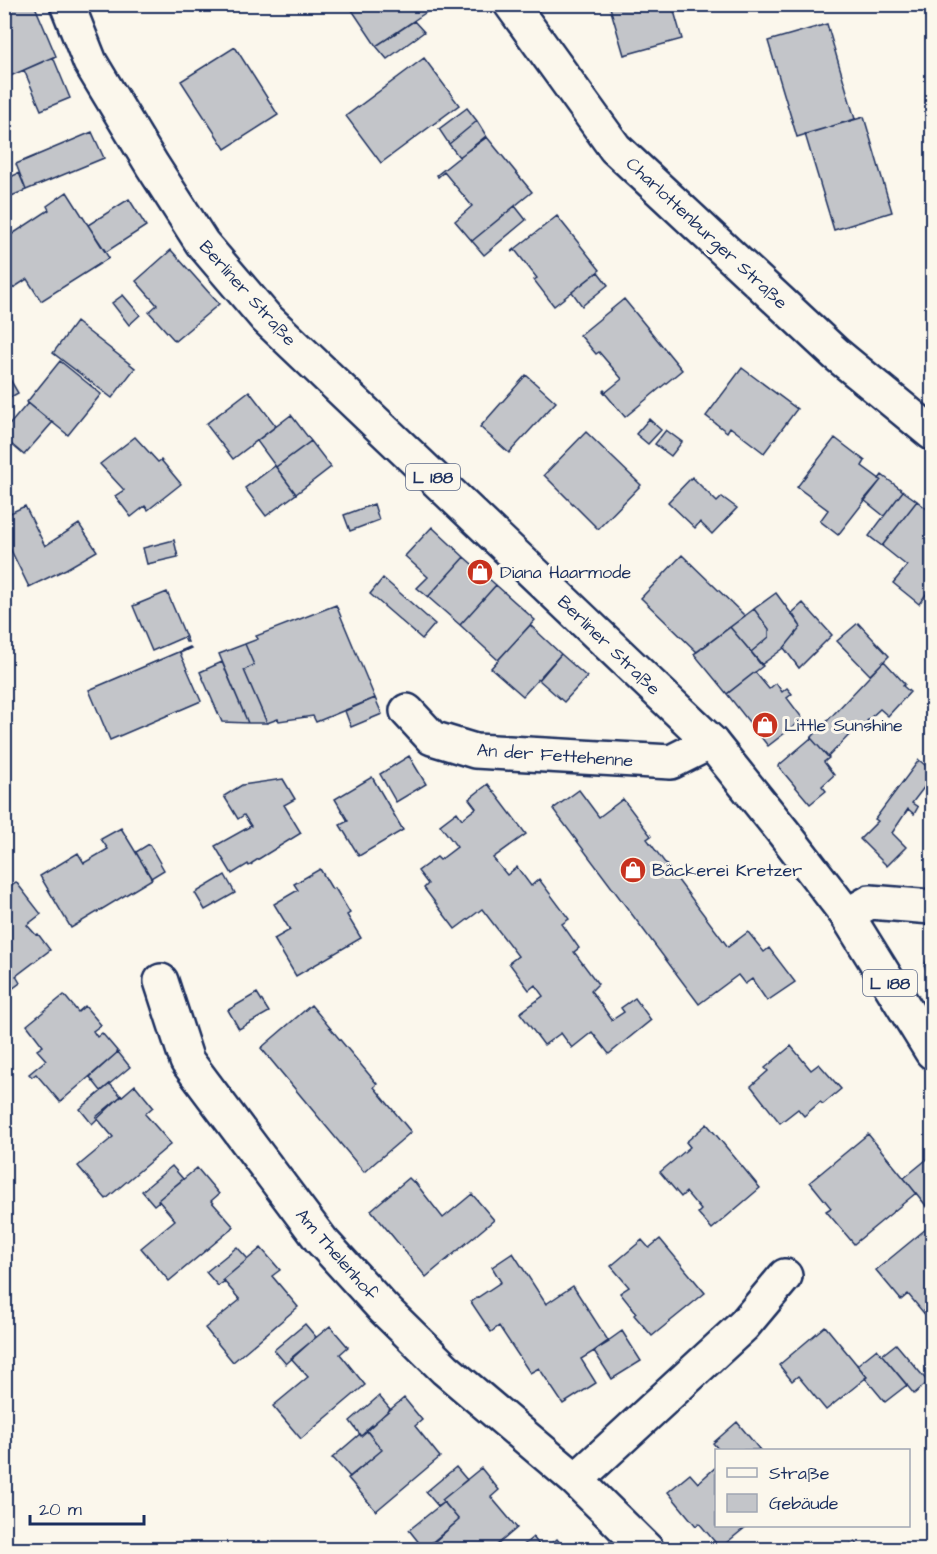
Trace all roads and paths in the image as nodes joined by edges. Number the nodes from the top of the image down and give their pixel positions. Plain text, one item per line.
1 (67, 4) edge
2 (511, 4) edge
3 (933, 433) edge
4 (407, 711) dead end
5 (711, 742) junction
6 (933, 907) edge
7 (847, 915) junction
8 (161, 981) dead end
9 (933, 1052) edge
10 (785, 1276) dead end
11 (576, 1480) junction
12 (647, 1550) edge

1 - 5 street, Berliner Straße / L 188
2 - 3 street, Charlottenburger Straße
4 - 5 street, An der Fettehenne
5 - 7 street, Berliner Straße / L 188
6 - 7 street
7 - 9 street, Berliner Straße / L 188
8 - 11 street, Am Thelenhof
10 - 11 street
11 - 12 street, Am Thelenhof

